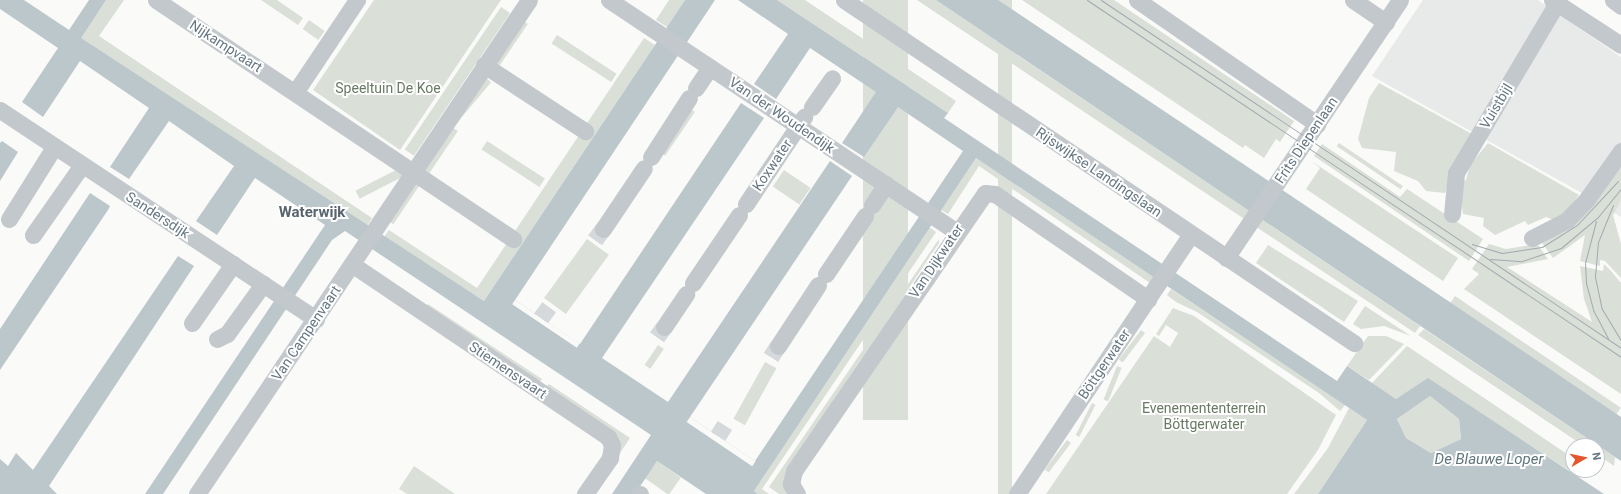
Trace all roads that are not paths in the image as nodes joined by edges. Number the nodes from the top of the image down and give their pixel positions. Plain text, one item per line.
1 (156, 0) edge
2 (357, 0) edge
3 (529, 0) edge
4 (609, 0) edge
5 (844, 0) edge
6 (1137, 0) edge
7 (1353, 0) edge
8 (1400, 0) edge
9 (1613, 0) edge
10 (1555, 2) edge
11 (1621, 6) edge
12 (1386, 22) junction
13 (1621, 45) edge
14 (484, 65) junction
15 (710, 67) junction
16 (832, 78) dead end
17 (296, 92) junction
18 (0, 110) edge
19 (805, 117) junction
20 (1317, 124) junction
21 (585, 131) dead end
22 (54, 147) junction
23 (1621, 151) edge
24 (82, 165) junction
25 (415, 172) junction
26 (886, 184) junction
27 (1452, 214) dead end
28 (9, 219) dead end
29 (603, 229) tunnel mouth
30 (956, 230) junction
31 (1191, 234) junction
32 (33, 235) dead end
33 (1532, 238) dead end
34 (513, 239) dead end
35 (358, 258) junction
36 (1226, 258) junction
37 (232, 264) junction
38 (268, 287) junction
39 (1148, 299) junction
40 (309, 314) junction
41 (192, 323) dead end
42 (664, 327) tunnel mouth
43 (217, 340) dead end
44 (1354, 343) dead end
45 (778, 346) tunnel mouth
46 (197, 494) edge
47 (585, 494) edge
48 (797, 494) edge
49 (1017, 494) edge

1 - 17 street, Nijkampvaart
2 - 17 street
3 - 14 street, Van Campenvaart
4 - 15 street, Van der Woudendijk
5 - 31 street, Rijswijkse Landingslaan
6 - 20 street
7 - 12 street
8 - 12 street, Frits Diepenlaan
9 - 11 street
10 - 13 street
10 - 27 street, Vuistbijl
12 - 20 street, Frits Diepenlaan
14 - 21 street
14 - 25 street, Van Campenvaart
15 - 19 street, Van der Woudendijk
15 - 29 street
16 - 19 street, Koxwater
17 - 25 street, Nijkampvaart
18 - 22 street, Sandersdijk
19 - 26 street, Van der Woudendijk
19 - 42 street, Koxwater
20 - 36 street, Frits Diepenlaan
22 - 24 street, Sandersdijk
22 - 28 street
23 - 33 street
24 - 32 street
24 - 37 street, Sandersdijk
25 - 34 street
25 - 35 street, Van Campenvaart
26 - 30 street, Van der Woudendijk
26 - 45 street
30 - 39 street, Van Dijkwater
30 - 48 street, Van Dijkwater
31 - 36 street, Rijswijkse Landingslaan
31 - 39 street, Böttgerwater
35 - 40 street, Van Campenvaart
35 - 47 street, Stiemensvaart
36 - 44 street, Rijswijkse Landingslaan
37 - 38 street, Sandersdijk
37 - 41 street
38 - 40 street, Sandersdijk
38 - 43 street
39 - 49 street, Böttgerwater
40 - 46 street, Van Campenvaart

